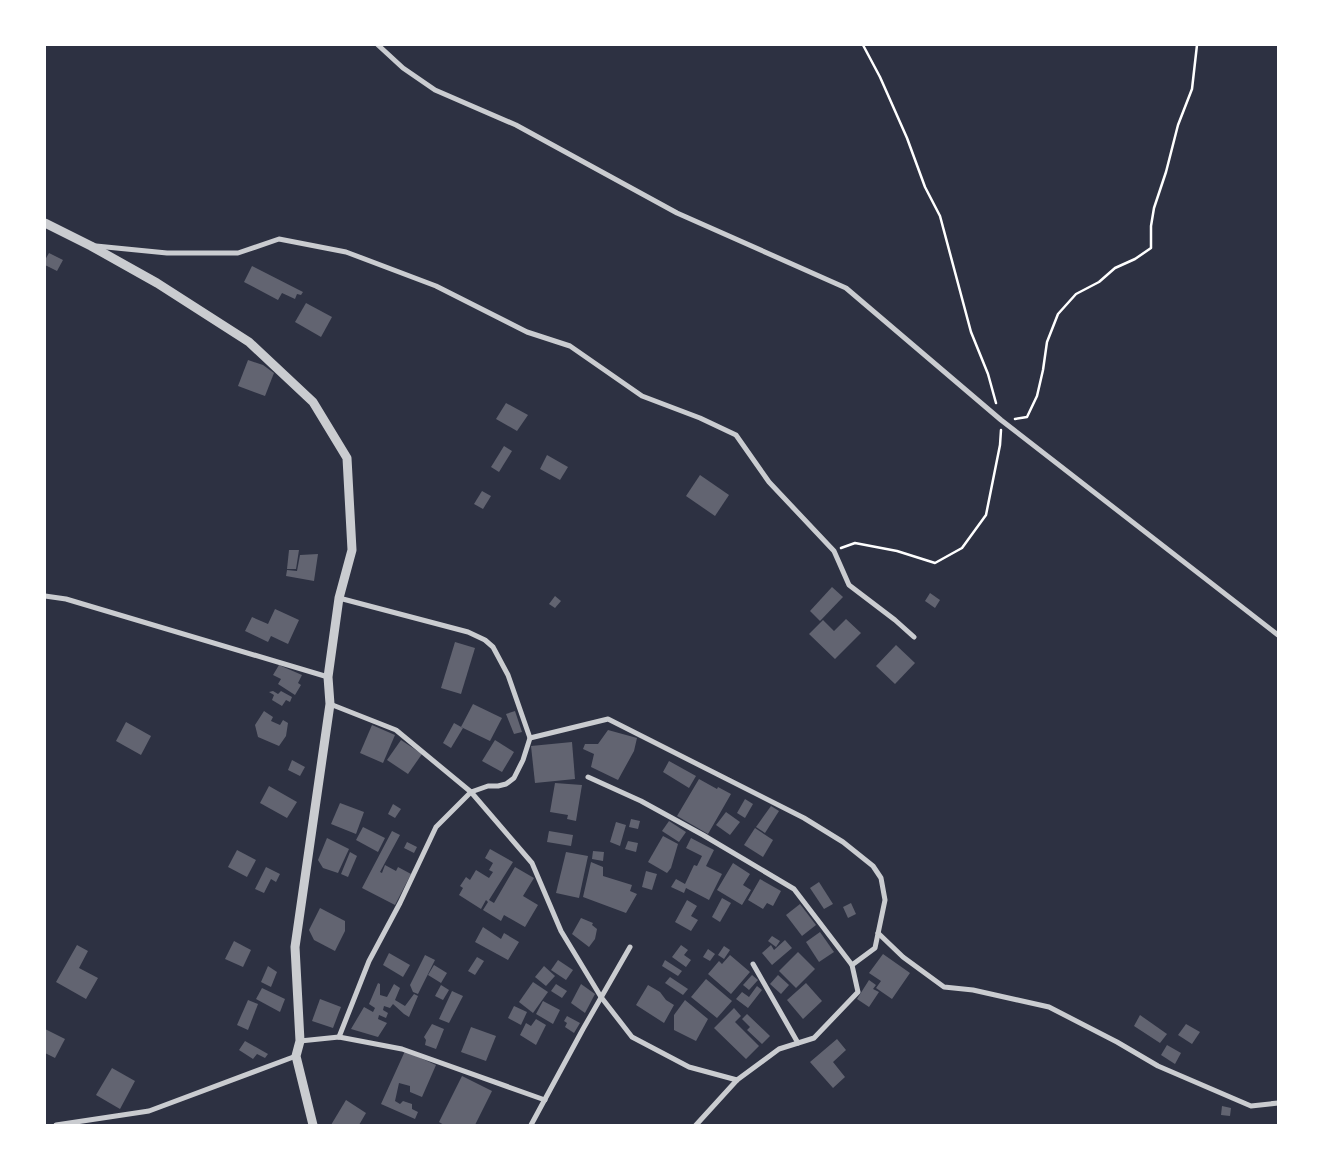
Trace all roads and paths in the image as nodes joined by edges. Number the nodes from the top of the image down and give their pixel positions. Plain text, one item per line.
1 (378, 45) edge
2 (863, 45) edge
3 (1197, 45) edge
4 (45, 223) edge
5 (91, 246) junction
6 (1001, 420) junction
7 (834, 551) junction
8 (45, 596) edge
9 (339, 598) junction
10 (1278, 635) edge
11 (914, 637) dead end
12 (328, 677) junction
13 (330, 704) junction
14 (530, 738) junction
15 (588, 777) dead end
16 (471, 792) junction
17 (878, 933) junction
18 (630, 947) dead end
19 (753, 964) dead end
20 (852, 965) junction
21 (601, 997) junction
22 (339, 1037) junction
23 (300, 1041) junction
24 (798, 1043) junction
25 (296, 1056) junction
26 (737, 1080) junction
27 (545, 1100) junction
28 (1278, 1103) edge
29 (56, 1125) edge
30 (312, 1125) edge
31 (531, 1125) edge
32 (696, 1125) edge

1 - 6 street
2 - 6 path
3 - 6 path
4 - 5 street
5 - 7 street
5 - 9 street
6 - 7 path
6 - 10 street
7 - 11 street
8 - 12 street
9 - 12 street
9 - 14 street
12 - 13 street
13 - 16 street
13 - 23 street
14 - 16 street
14 - 17 street
15 - 20 street
16 - 21 street
16 - 22 street
17 - 20 street
17 - 28 street
18 - 21 street
19 - 24 street
20 - 24 street
21 - 26 street
21 - 27 street
22 - 23 street
22 - 27 street
23 - 25 street
24 - 26 street
25 - 29 street
25 - 30 street
26 - 32 street
27 - 31 street

